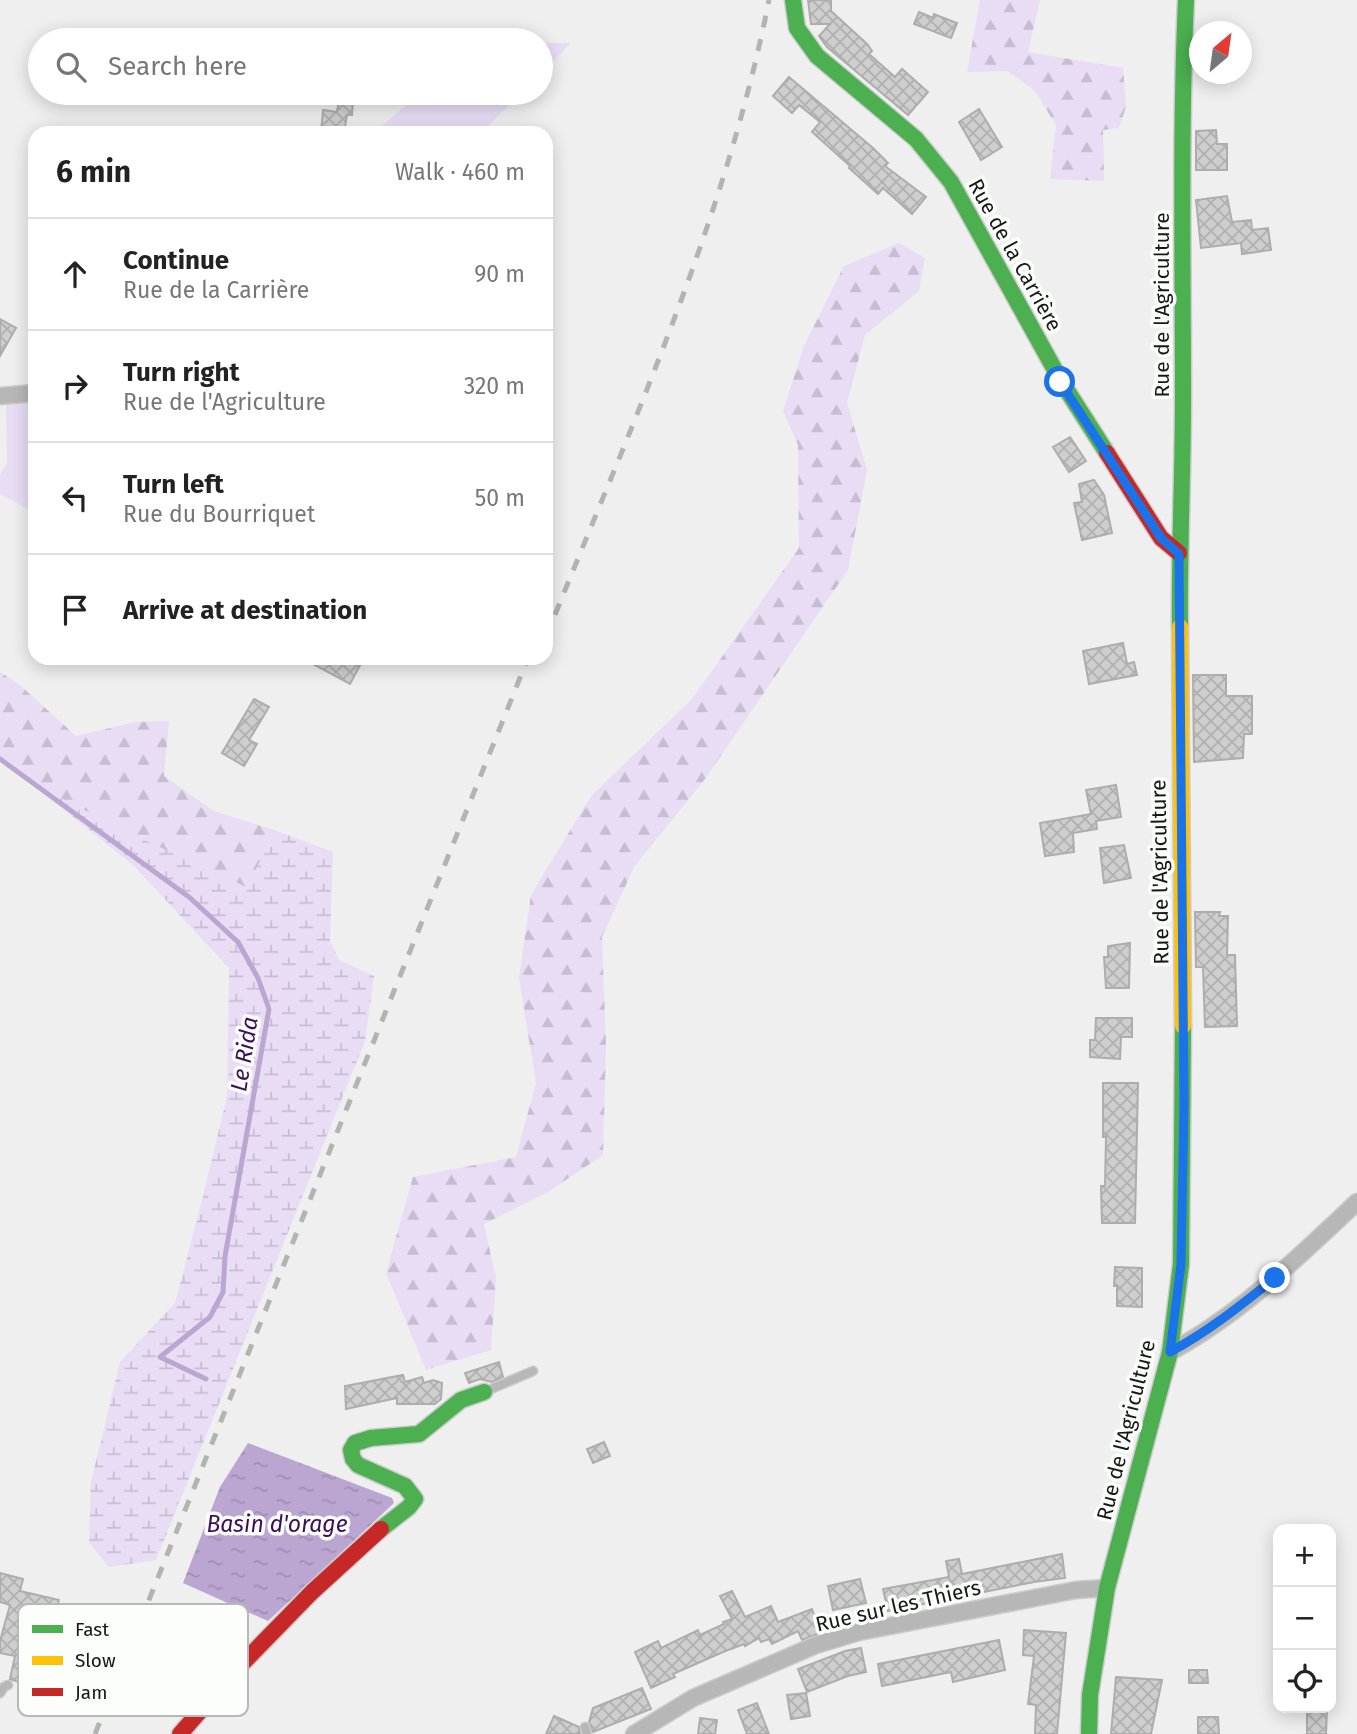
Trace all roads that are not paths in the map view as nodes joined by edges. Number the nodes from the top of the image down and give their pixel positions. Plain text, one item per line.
1 (793, 0) edge
2 (1186, 0) edge
3 (28, 394) edge
4 (0, 396) edge
5 (1179, 554) junction
6 (1357, 1202) edge
7 (1170, 1352) junction
8 (533, 1371) dead end
9 (484, 1392) joint
10 (1107, 1588) junction
11 (248, 1658) edge
12 (8, 1685) dead end
13 (0, 1693) edge
14 (196, 1716) edge
15 (180, 1734) edge
16 (634, 1734) edge
17 (1088, 1734) edge

1 - 5 street, Rue de la Carrière
2 - 5 street, Rue de l'Agriculture
3 - 4 street
5 - 7 street, Rue de l'Agriculture
6 - 7 street
7 - 10 street, Rue de l'Agriculture
8 - 9 lane
9 - 11 street
10 - 16 street, Rue sur les Thiers
10 - 17 street, Rue de l'Agriculture
12 - 13 lane
14 - 15 street

